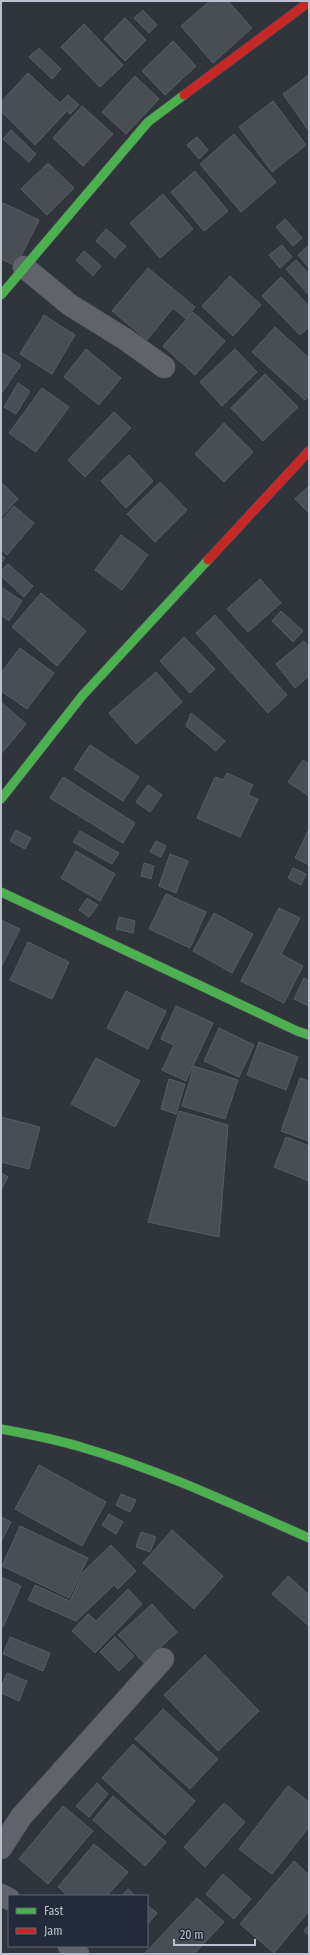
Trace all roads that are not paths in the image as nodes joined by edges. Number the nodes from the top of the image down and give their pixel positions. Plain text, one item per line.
1 (309, 2) edge
2 (24, 267) junction
3 (1, 295) edge
4 (164, 367) dead end
5 (309, 451) edge
6 (1, 799) edge
7 (1, 892) edge
8 (309, 1035) edge
9 (1, 1429) edge
10 (309, 1538) edge
11 (163, 1659) dead end
12 (1, 1848) edge
13 (70, 1947) edge
14 (78, 1954) edge

1 - 2 street
2 - 3 street
2 - 4 street
5 - 6 street
7 - 8 street
9 - 10 street
11 - 12 street
13 - 14 street

